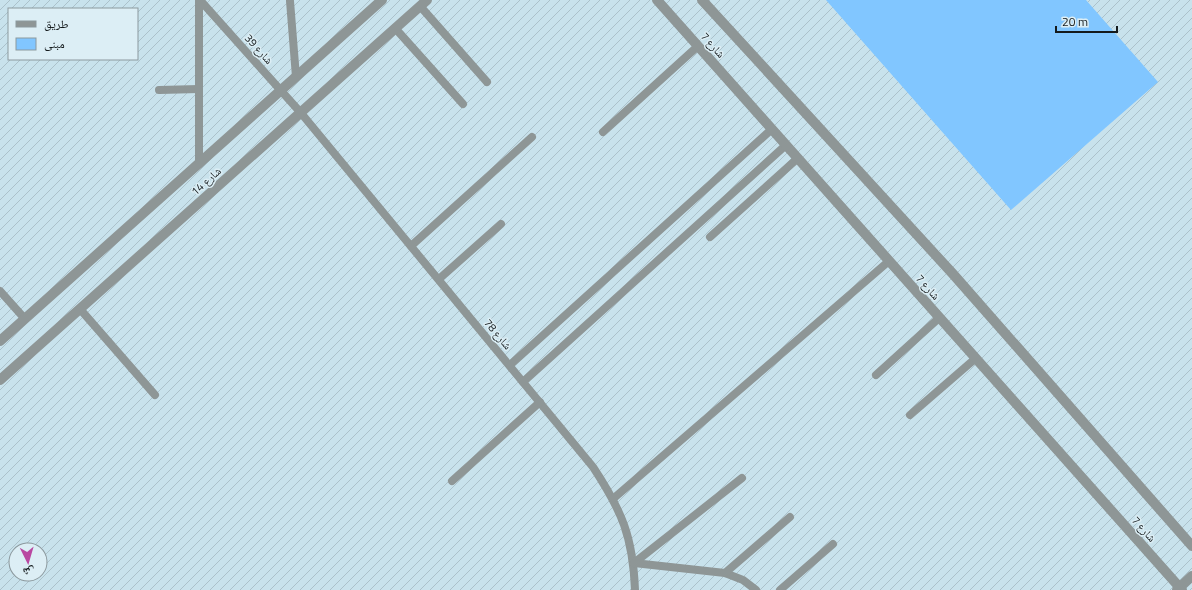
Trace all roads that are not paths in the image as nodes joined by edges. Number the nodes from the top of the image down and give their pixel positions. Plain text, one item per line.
1 (199, 0) edge
2 (382, 0) edge
3 (657, 0) edge
4 (702, 0) edge
5 (290, 1) edge
6 (424, 3) edge
7 (395, 28) junction
8 (698, 46) junction
9 (296, 77) junction
10 (487, 82) dead end
11 (159, 90) dead end
12 (199, 90) junction
13 (281, 90) junction
14 (462, 104) dead end
15 (301, 113) junction
16 (772, 129) junction
17 (602, 132) dead end
18 (532, 137) dead end
19 (786, 145) junction
20 (798, 158) junction
21 (199, 164) junction
22 (501, 224) dead end
23 (710, 237) dead end
24 (411, 246) junction
25 (889, 261) junction
26 (439, 279) junction
27 (0, 291) edge
28 (80, 309) junction
29 (939, 318) junction
30 (25, 319) junction
31 (0, 341) edge
32 (976, 358) junction
33 (510, 365) junction
34 (876, 375) dead end
35 (0, 380) edge
36 (523, 382) junction
37 (155, 395) dead end
38 (540, 402) junction
39 (910, 415) dead end
40 (742, 478) dead end
41 (452, 481) dead end
42 (614, 498) junction
43 (790, 517) dead end
44 (833, 544) dead end
45 (1192, 546) edge
46 (634, 563) junction
47 (725, 573) junction
48 (1192, 576) edge
49 (1179, 589) edge
50 (635, 590) edge
51 (756, 590) edge
52 (780, 590) edge

1 - 12 lane
1 - 13 lane, شارع 39
2 - 9 street, شارع 14
3 - 8 street, شارع 7
4 - 45 street, شارع 7
5 - 9 lane
6 - 7 street, شارع 14
6 - 10 lane
7 - 14 lane
7 - 15 street, شارع 14
8 - 16 street, شارع 7
8 - 17 lane
9 - 13 street, شارع 14
11 - 12 lane
12 - 21 lane
13 - 15 lane, شارع 39
13 - 21 street, شارع 14
15 - 24 lane, شارع 78
15 - 28 street, شارع 14
16 - 19 street, شارع 7
16 - 33 lane
18 - 24 lane
19 - 20 street, شارع 7
19 - 36 lane
20 - 23 lane
20 - 25 street, شارع 7
21 - 30 street, شارع 14
22 - 26 lane
24 - 26 lane, شارع 78
25 - 29 street, شارع 7
25 - 42 lane
26 - 33 lane, شارع 78
27 - 30 lane
28 - 35 street, شارع 14
28 - 37 lane
29 - 32 street, شارع 7
29 - 34 lane
30 - 31 street, شارع 14
32 - 39 lane
32 - 49 street, شارع 7
33 - 36 lane, شارع 78
36 - 38 lane, شارع 78
38 - 41 lane
38 - 42 lane, شارع 78
40 - 46 lane
42 - 46 lane, شارع 78
43 - 47 lane
44 - 52 lane
46 - 47 lane
46 - 50 lane, شارع 78
47 - 51 lane
48 - 49 street

